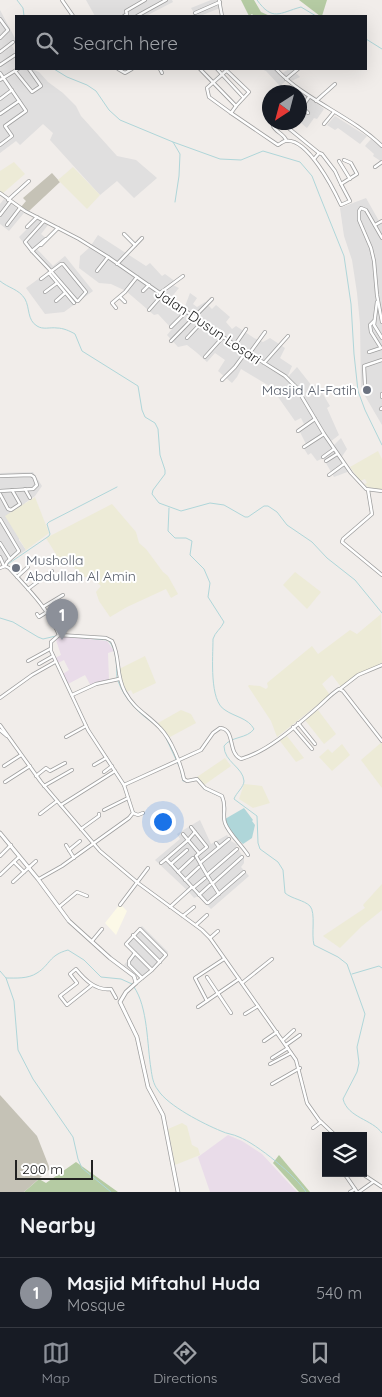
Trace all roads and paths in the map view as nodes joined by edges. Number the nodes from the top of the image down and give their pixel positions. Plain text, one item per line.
1 (62, 0) edge
2 (146, 0) edge
3 (166, 0) edge
4 (219, 1) edge
5 (195, 14) dead end
6 (71, 15) edge
7 (126, 15) edge
8 (138, 15) edge
9 (222, 15) edge
10 (0, 19) edge
11 (0, 38) edge
12 (13, 42) dead end
13 (0, 52) edge
14 (15, 55) dead end
15 (0, 65) edge
16 (16, 70) edge
17 (30, 70) edge
18 (160, 70) edge
19 (201, 70) edge
20 (218, 70) edge
21 (225, 70) edge
22 (277, 70) edge
23 (297, 70) edge
24 (0, 73) edge
25 (162, 73) dead end
26 (222, 74) junction
27 (3, 78) junction
28 (286, 79) junction
29 (0, 80) edge
30 (213, 83) junction
31 (335, 84) dead end
32 (292, 85) edge
33 (12, 90) junction
34 (309, 97) joint
35 (243, 98) junction
36 (0, 99) edge
37 (19, 101) junction
38 (316, 102) junction
39 (236, 106) junction
40 (334, 112) junction
41 (308, 113) dead end
42 (0, 114) edge
43 (231, 114) junction
44 (324, 124) dead end
45 (5, 126) junction
46 (0, 130) edge
47 (276, 130) edge
48 (291, 130) edge
49 (286, 141) junction
50 (0, 145) edge
51 (382, 146) edge
52 (319, 153) junction
53 (314, 159) junction
54 (344, 160) dead end
55 (339, 161) dead end
56 (382, 162) edge
57 (375, 167) dead end
58 (350, 179) junction
59 (29, 181) dead end
60 (341, 184) junction
61 (0, 194) edge
62 (9, 201) junction
63 (20, 208) junction
64 (0, 215) edge
65 (37, 217) junction
66 (44, 220) junction
67 (382, 220) edge
68 (6, 225) dead end
69 (374, 225) junction
70 (27, 227) dead end
71 (58, 228) junction
72 (124, 234) dead end
73 (142, 238) dead end
74 (382, 238) edge
75 (46, 239) dead end
76 (41, 245) dead end
77 (135, 245) junction
78 (32, 252) junction
79 (108, 258) junction
80 (117, 264) junction
81 (97, 271) dead end
82 (50, 272) junction
83 (183, 276) dead end
84 (137, 277) junction
85 (41, 280) dead end
86 (57, 283) junction
87 (149, 286) junction
88 (142, 291) dead end
89 (46, 292) dead end
90 (65, 293) junction
91 (161, 294) junction
92 (377, 295) junction
93 (120, 297) junction
94 (212, 299) dead end
95 (56, 301) dead end
96 (125, 302) dead end
97 (74, 303) dead end
98 (116, 308) dead end
99 (149, 310) dead end
100 (186, 312) junction
101 (194, 318) junction
102 (374, 320) junction
103 (382, 322) edge
104 (201, 323) junction
105 (171, 327) dead end
106 (246, 329) dead end
107 (265, 332) dead end
108 (288, 336) dead end
109 (222, 337) junction
110 (187, 338) dead end
111 (382, 338) edge
112 (171, 341) dead end
113 (235, 345) junction
114 (382, 348) edge
115 (368, 352) dead end
116 (247, 353) junction
117 (204, 358) dead end
118 (382, 360) edge
119 (264, 364) junction
120 (222, 380) dead end
121 (365, 385) dead end
122 (315, 419) junction
123 (298, 431) dead end
124 (324, 434) junction
125 (304, 448) dead end
126 (334, 449) junction
127 (337, 454) junction
128 (323, 457) dead end
129 (326, 461) dead end
130 (344, 464) junction
131 (329, 474) dead end
132 (0, 476) edge
133 (12, 490) junction
134 (25, 490) junction
135 (367, 490) junction
136 (382, 491) edge
137 (0, 492) edge
138 (30, 498) dead end
139 (0, 519) edge
140 (0, 543) edge
141 (0, 557) edge
142 (10, 559) junction
143 (4, 566) junction
144 (28, 567) dead end
145 (0, 568) edge
146 (52, 571) dead end
147 (382, 575) edge
148 (17, 577) junction
149 (28, 588) junction
150 (62, 595) dead end
151 (43, 607) junction
152 (47, 612) junction
153 (37, 617) dead end
154 (59, 635) junction
155 (50, 649) junction
156 (53, 656) junction
157 (28, 661) dead end
158 (55, 662) junction
159 (39, 664) dead end
160 (382, 665) edge
161 (119, 679) junction
162 (340, 689) junction
163 (72, 695) junction
164 (0, 698) edge
165 (298, 723) junction
166 (0, 725) edge
167 (86, 726) junction
168 (294, 727) junction
169 (0, 730) edge
170 (8, 737) junction
171 (66, 737) dead end
172 (382, 741) edge
173 (315, 744) dead end
174 (312, 749) dead end
175 (22, 755) junction
176 (106, 758) junction
177 (177, 761) junction
178 (65, 763) dead end
179 (94, 765) dead end
180 (4, 766) dead end
181 (30, 766) junction
182 (112, 766) junction
183 (72, 770) dead end
184 (104, 772) dead end
185 (115, 772) junction
186 (36, 776) junction
187 (5, 782) dead end
188 (124, 785) junction
189 (44, 786) junction
190 (128, 798) junction
191 (57, 801) junction
192 (61, 805) junction
193 (104, 810) dead end
194 (132, 813) junction
195 (143, 813) dead end
196 (40, 814) dead end
197 (99, 814) dead end
198 (191, 827) dead end
199 (81, 830) junction
200 (0, 832) edge
201 (195, 832) junction
202 (183, 834) dead end
203 (229, 839) dead end
204 (188, 840) junction
205 (80, 841) dead end
206 (216, 843) dead end
207 (94, 844) junction
208 (11, 845) junction
209 (66, 845) dead end
210 (219, 847) junction
211 (237, 849) dead end
212 (69, 850) junction
213 (187, 850) dead end
214 (200, 854) junction
215 (248, 855) dead end
216 (0, 856) edge
217 (20, 857) junction
218 (242, 857) dead end
219 (74, 858) junction
220 (193, 858) dead end
221 (166, 859) junction
222 (36, 861) dead end
223 (14, 862) junction
224 (161, 863) dead end
225 (200, 863) junction
226 (170, 864) junction
227 (200, 867) dead end
228 (28, 868) junction
229 (148, 868) dead end
230 (24, 872) junction
231 (178, 872) junction
232 (244, 872) dead end
233 (0, 875) edge
234 (206, 876) junction
235 (38, 879) junction
236 (186, 880) junction
237 (13, 882) dead end
238 (138, 883) junction
239 (211, 885) junction
240 (193, 888) junction
241 (219, 894) junction
242 (199, 895) junction
243 (87, 896) dead end
244 (120, 905) dead end
245 (170, 907) junction
246 (194, 907) dead end
247 (58, 908) junction
248 (207, 915) dead end
249 (183, 916) junction
250 (196, 925) junction
251 (102, 929) dead end
252 (218, 931) dead end
253 (133, 935) junction
254 (210, 938) junction
255 (92, 941) junction
256 (135, 953) junction
257 (224, 959) junction
258 (272, 959) dead end
259 (160, 962) junction
260 (152, 970) junction
261 (207, 977) dead end
262 (83, 978) junction
263 (142, 978) junction
264 (239, 979) junction
265 (77, 983) junction
266 (241, 983) junction
267 (92, 985) junction
268 (134, 985) junction
269 (218, 993) junction
270 (116, 998) dead end
271 (207, 1001) junction
272 (198, 1006) dead end
273 (258, 1006) junction
274 (231, 1013) dead end
275 (245, 1014) dead end
276 (294, 1030) dead end
277 (277, 1032) junction
278 (300, 1035) dead end
279 (283, 1040) junction
280 (264, 1041) dead end
281 (287, 1047) junction
282 (291, 1053) junction
283 (272, 1058) dead end
284 (270, 1064) dead end
285 (300, 1068) junction
286 (272, 1084) dead end
287 (321, 1122) junction
288 (314, 1128) dead end
289 (332, 1132) edge
290 (347, 1177) edge
291 (366, 1177) edge
292 (373, 1182) junction
293 (382, 1187) edge
294 (357, 1191) edge
295 (178, 1192) edge
296 (350, 1192) edge

1 - 6 street
2 - 7 street
3 - 8 street
4 - 5 street
4 - 9 street
10 - 11 street
12 - 13 street
14 - 15 street
16 - 17 street
16 - 27 street
18 - 25 street
19 - 30 street
20 - 26 street
21 - 26 street
21 - 35 street
22 - 28 street
23 - 28 street
24 - 27 street
26 - 30 street
26 - 35 street
27 - 29 street
27 - 33 street
28 - 32 street
30 - 39 street
30 - 43 street
31 - 38 street
33 - 36 street
33 - 37 street
34 - 38 street
34 - 41 street
35 - 39 street
37 - 42 street
37 - 45 street
38 - 40 street
39 - 43 street
40 - 44 street
40 - 51 street
43 - 49 street
45 - 46 street
45 - 50 street
47 - 49 street
48 - 52 street
49 - 53 street
52 - 53 street
52 - 60 street
53 - 60 street
54 - 58 street
55 - 58 street
56 - 57 street
58 - 60 street
59 - 62 street
61 - 62 street, Jalan Dusun Losari
62 - 63 street, Jalan Dusun Losari
62 - 64 street
63 - 65 street, Jalan Dusun Losari
63 - 68 street
65 - 66 street, Jalan Dusun Losari
65 - 70 street
66 - 71 street, Jalan Dusun Losari
66 - 78 street
67 - 69 street
69 - 74 street
69 - 92 street
71 - 76 street
71 - 79 street, Jalan Dusun Losari
72 - 77 street
73 - 77 street
75 - 78 street
77 - 80 street
78 - 82 street
79 - 80 street, Jalan Dusun Losari
79 - 81 street
80 - 84 street, Jalan Dusun Losari
82 - 82 street
82 - 85 street
82 - 86 street
83 - 91 street
84 - 87 street, Jalan Dusun Losari
84 - 93 street
86 - 89 street
86 - 90 street
87 - 88 street
87 - 91 street, Jalan Dusun Losari
90 - 95 street
90 - 97 street
91 - 99 street
91 - 100 street, Jalan Dusun Losari
92 - 102 street
92 - 103 street
93 - 96 street
93 - 98 street
94 - 101 street
100 - 101 street, Jalan Dusun Losari
100 - 105 street
101 - 104 street, Jalan Dusun Losari
101 - 112 street
102 - 111 street
102 - 114 street
104 - 109 street, Jalan Dusun Losari
104 - 110 street
106 - 113 street
107 - 116 street
108 - 119 street
109 - 113 street, Jalan Dusun Losari
109 - 117 street
113 - 116 street, Jalan Dusun Losari
114 - 115 street
116 - 119 street, Jalan Dusun Losari
116 - 120 street
118 - 121 street
119 - 122 street, Jalan Dusun Losari
122 - 123 street
122 - 124 street, Jalan Dusun Losari
124 - 125 street
124 - 126 street, Jalan Dusun Losari
126 - 127 street, Jalan Dusun Losari
126 - 128 street
127 - 129 street
127 - 130 street, Jalan Dusun Losari
130 - 131 street
130 - 135 street, Jalan Dusun Losari
132 - 134 street
133 - 134 street
133 - 137 street
133 - 137 street
134 - 138 street
135 - 136 street
135 - 147 street
139 - 142 street
140 - 142 street
141 - 143 street
142 - 143 street
143 - 145 street
143 - 148 street
144 - 148 street
146 - 149 street
148 - 149 street
149 - 151 street
150 - 151 street
151 - 152 street
152 - 153 street
152 - 154 street
154 - 155 street
154 - 161 street
155 - 156 street
155 - 157 street
156 - 158 street
156 - 159 street
158 - 163 street
158 - 164 street
160 - 162 street
161 - 163 street
161 - 177 street
162 - 165 street
162 - 172 street
163 - 167 street
165 - 168 street
165 - 173 street
166 - 170 street
167 - 171 street
167 - 176 street
168 - 174 street
168 - 177 street
169 - 170 street
170 - 175 street
175 - 180 street
175 - 181 street
176 - 179 street
176 - 182 street
177 - 188 street
177 - 215 street
178 - 186 street
181 - 186 street
181 - 187 street
182 - 184 street
182 - 185 street
183 - 189 street
185 - 188 street
185 - 192 street
186 - 189 street
188 - 190 street
189 - 191 street
190 - 193 street
190 - 194 street
191 - 192 street
191 - 196 street
192 - 199 street
194 - 195 street
194 - 207 street
197 - 199 street
198 - 201 street
199 - 207 street
200 - 208 street
201 - 204 street
201 - 214 street
202 - 204 street
203 - 210 street
204 - 214 street
204 - 221 street
205 - 212 street
206 - 210 street
207 - 219 street
207 - 238 street
208 - 216 street
208 - 217 street
209 - 212 street
210 - 225 street
211 - 234 street
212 - 219 street
213 - 226 street
214 - 225 street
217 - 223 street
217 - 228 street
218 - 239 street
219 - 235 street
220 - 231 street
221 - 224 street
221 - 226 street
222 - 228 street
223 - 230 street
223 - 233 street
225 - 234 street
226 - 231 street
227 - 236 street
228 - 230 street
228 - 235 street
229 - 238 street
230 - 237 street
231 - 236 street
232 - 241 street
234 - 239 street
234 - 240 street
235 - 247 street
236 - 240 street
238 - 244 street
238 - 245 street
239 - 241 street
239 - 242 street
240 - 242 street
240 - 245 street
241 - 242 street
243 - 247 street
245 - 249 street
246 - 249 street
247 - 255 street
248 - 250 street
249 - 250 street
250 - 254 street
251 - 255 street
252 - 254 street
253 - 256 street
253 - 259 street
253 - 259 street
254 - 257 street
255 - 268 street
256 - 260 street
256 - 263 street
257 - 264 street
257 - 271 street
258 - 266 street
259 - 260 street
260 - 263 street
261 - 269 street
262 - 265 street
262 - 265 street
262 - 267 street
263 - 268 street
264 - 266 street
264 - 269 street
265 - 267 street
266 - 273 street
267 - 270 street
268 - 295 street
269 - 271 street
269 - 274 street
271 - 272 street
273 - 275 street
273 - 277 street
276 - 279 street
277 - 279 street
277 - 280 street
278 - 281 street
279 - 281 street
281 - 282 street
281 - 283 street
282 - 284 street
282 - 285 street
285 - 286 street
285 - 287 street
287 - 288 street
287 - 289 street
290 - 294 street
291 - 292 street
292 - 293 street
292 - 294 street
294 - 296 street

